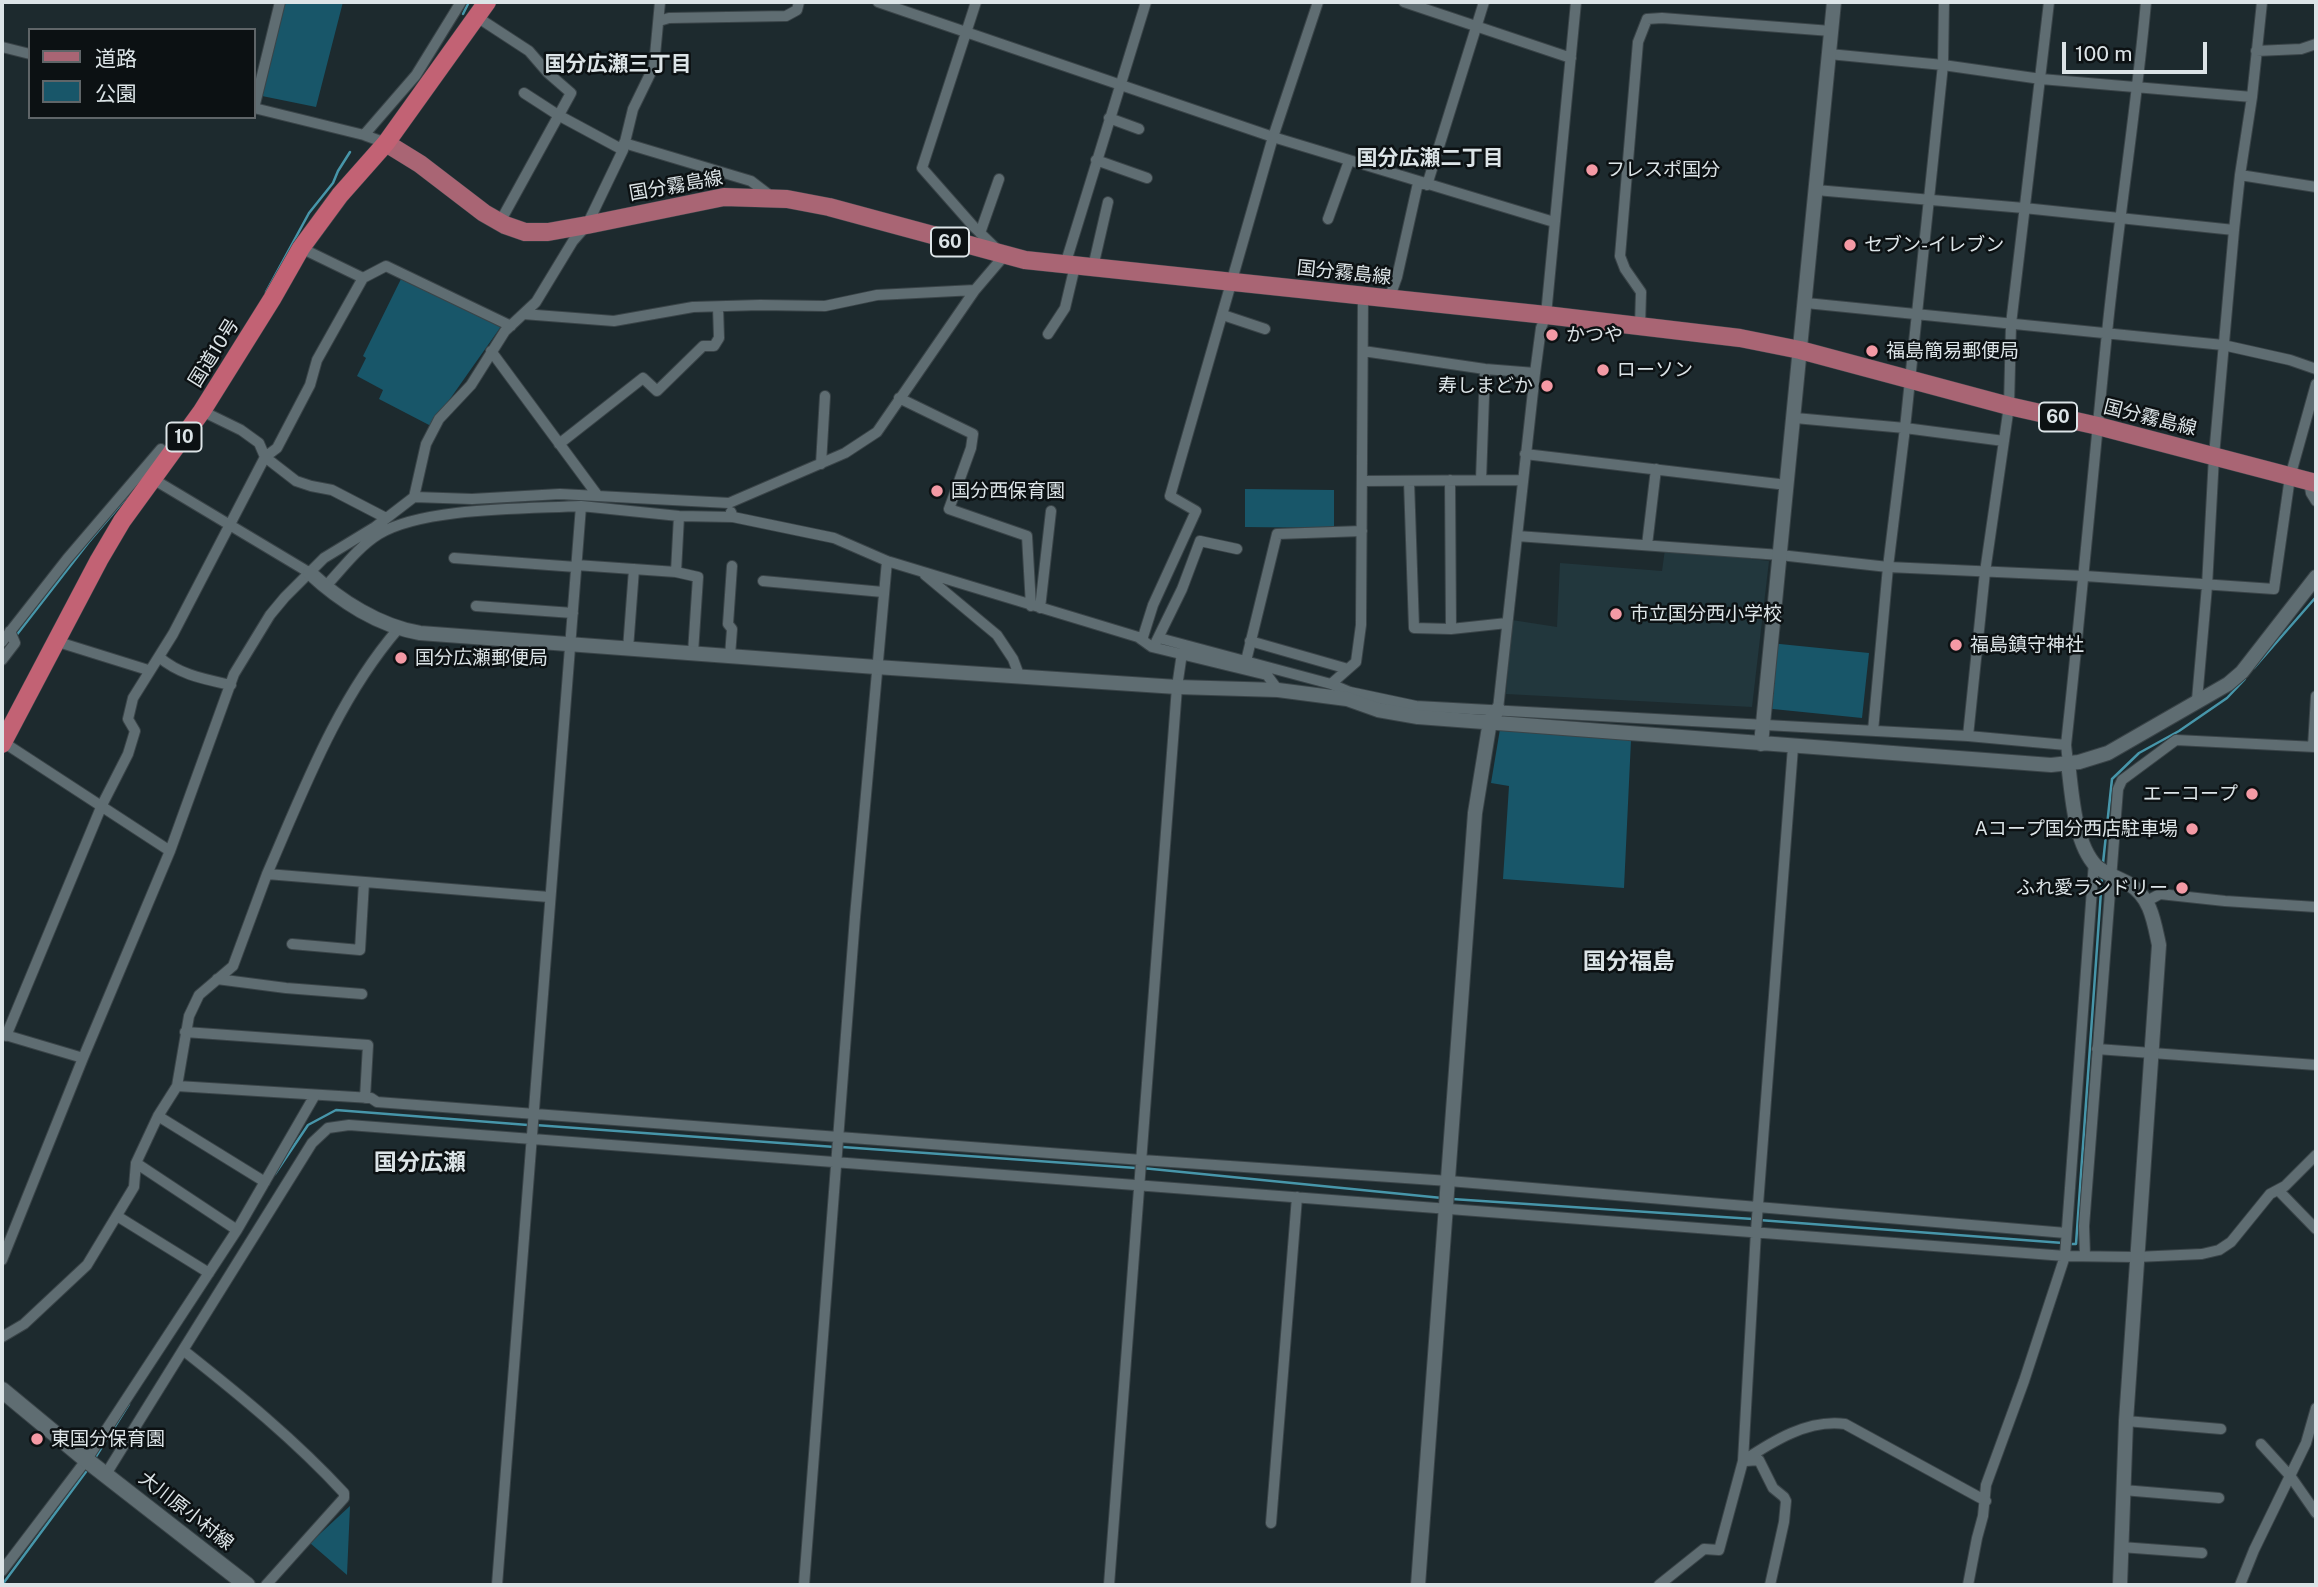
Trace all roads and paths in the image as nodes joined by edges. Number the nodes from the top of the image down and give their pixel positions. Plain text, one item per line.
1 (280, 2) edge
2 (461, 2) edge
3 (660, 2) edge
4 (799, 2) edge
5 (878, 2) edge
6 (976, 2) edge
7 (1146, 2) edge
8 (1318, 2) edge
9 (1404, 2) edge
10 (1484, 2) edge
11 (1576, 2) edge
12 (1834, 2) edge
13 (1944, 2) edge
14 (2049, 2) edge
15 (2146, 2) edge
16 (2262, 2) edge
17 (482, 9) edge
18 (659, 21) junction
19 (449, 22) junction
20 (1476, 26) junction
21 (968, 31) junction
22 (1831, 31) junction
23 (463, 35) junction
24 (2316, 44) edge
25 (2, 47) edge
26 (2256, 51) junction
27 (28, 54) edge
28 (1829, 54) junction
29 (1571, 58) junction
30 (1943, 65) junction
31 (2041, 79) junction
32 (1119, 83) junction
33 (2138, 86) junction
34 (524, 93) dead end
35 (2252, 97) junction
36 (256, 100) edge
37 (256, 108) edge
38 (558, 116) junction
39 (1109, 118) junction
40 (1139, 128) dead end
41 (364, 135) junction
42 (1273, 137) junction
43 (386, 143) junction
44 (624, 146) junction
45 (1096, 160) junction
46 (1349, 160) junction
47 (2239, 175) junction
48 (1147, 178) dead end
49 (999, 179) dead end
50 (1427, 185) junction
51 (2316, 187) edge
52 (1816, 190) junction
53 (772, 197) junction
54 (1928, 200) junction
55 (1108, 202) dead end
56 (2024, 208) junction
57 (1328, 219) dead end
58 (2120, 219) junction
59 (500, 222) junction
60 (1554, 222) junction
61 (587, 225) junction
62 (2234, 230) junction
63 (980, 233) junction
64 (301, 248) junction
65 (1004, 256) junction
66 (1078, 266) junction
67 (363, 278) junction
68 (1233, 283) junction
69 (975, 290) junction
70 (1363, 296) junction
71 (1389, 299) junction
72 (1806, 303) junction
73 (718, 307) junction
74 (1917, 313) junction
75 (523, 314) junction
76 (1223, 314) junction
77 (1546, 315) junction
78 (2011, 324) junction
79 (511, 326) junction
80 (1640, 326) junction
81 (1265, 329) dead end
82 (2107, 333) junction
83 (1048, 334) dead end
84 (2223, 345) junction
85 (1800, 350) junction
86 (491, 351) junction
87 (1363, 351) junction
88 (1485, 369) junction
89 (2316, 369) edge
90 (1535, 373) junction
91 (1910, 379) junction
92 (2316, 384) edge
93 (825, 396) dead end
94 (899, 398) junction
95 (2009, 406) junction
96 (202, 411) junction
97 (1795, 418) junction
98 (2098, 426) junction
99 (1905, 428) junction
100 (2004, 441) junction
101 (559, 444) junction
102 (167, 450) junction
103 (1525, 454) junction
104 (2214, 456) junction
105 (265, 457) junction
106 (821, 464) junction
107 (1656, 469) junction
108 (2290, 477) junction
109 (153, 480) junction
110 (1481, 480) junction
111 (1522, 480) junction
112 (1362, 481) junction
113 (1409, 481) junction
114 (1450, 481) junction
115 (2313, 482) edge
116 (1787, 485) junction
117 (598, 496) junction
118 (414, 497) junction
119 (2316, 501) edge
120 (729, 503) junction
121 (580, 506) junction
122 (1051, 510) dead end
123 (679, 516) junction
124 (733, 517) junction
125 (386, 518) junction
126 (228, 524) junction
127 (1362, 531) junction
128 (1517, 536) junction
129 (1647, 545) junction
130 (1237, 550) dead end
131 (1780, 555) junction
132 (454, 558) dead end
133 (887, 561) junction
134 (576, 566) junction
135 (732, 566) dead end
136 (911, 567) junction
137 (1888, 567) junction
138 (634, 569) junction
139 (676, 572) junction
140 (1985, 572) junction
141 (310, 573) junction
142 (2085, 576) junction
143 (2316, 577) edge
144 (763, 581) dead end
145 (2207, 586) junction
146 (326, 587) junction
147 (883, 592) junction
148 (476, 606) dead end
149 (1035, 607) junction
150 (573, 612) junction
151 (1507, 623) junction
152 (398, 629) junction
153 (1451, 629) junction
154 (12, 635) junction
155 (1142, 640) junction
156 (55, 641) junction
157 (1250, 641) junction
158 (2, 642) edge
159 (1156, 643) junction
160 (570, 644) junction
161 (628, 649) junction
162 (693, 653) junction
163 (1182, 653) junction
164 (730, 656) junction
165 (159, 657) junction
166 (2, 660) edge
167 (1246, 661) junction
168 (876, 667) junction
169 (1348, 669) junction
170 (148, 670) junction
171 (1268, 671) junction
172 (1019, 675) junction
173 (1331, 684) junction
174 (230, 685) junction
175 (1177, 687) junction
176 (1278, 690) junction
177 (1348, 695) junction
178 (2316, 696) edge
179 (2197, 700) junction
180 (1494, 715) junction
181 (1763, 724) junction
182 (1873, 731) junction
183 (1968, 736) junction
184 (2, 743) edge
185 (1761, 744) junction
186 (2066, 745) junction
187 (1793, 747) junction
188 (2314, 747) edge
189 (2067, 763) junction
190 (102, 805) junction
191 (170, 851) junction
192 (2103, 869) junction
193 (267, 874) junction
194 (364, 882) junction
195 (549, 897) junction
196 (2147, 901) junction
197 (2316, 907) edge
198 (292, 944) dead end
199 (217, 979) junction
200 (362, 993) dead end
201 (185, 1032) junction
202 (4, 1035) edge
203 (2097, 1049) junction
204 (2152, 1052) junction
205 (83, 1058) junction
206 (2316, 1065) edge
207 (177, 1086) junction
208 (314, 1095) junction
209 (365, 1098) junction
210 (158, 1116) junction
211 (533, 1116) junction
212 (532, 1137) junction
213 (838, 1140) junction
214 (2316, 1156) edge
215 (836, 1160) junction
216 (1142, 1162) junction
217 (136, 1163) junction
218 (265, 1182) junction
219 (1141, 1182) junction
220 (1449, 1183) junction
221 (2278, 1190) junction
222 (1297, 1197) junction
223 (1447, 1209) junction
224 (1758, 1209) junction
225 (117, 1216) junction
226 (1756, 1229) junction
227 (2316, 1229) edge
228 (237, 1230) junction
229 (2066, 1233) junction
230 (2064, 1256) junction
231 (2085, 1256) junction
232 (2136, 1257) junction
233 (2, 1260) edge
234 (209, 1273) junction
235 (2, 1337) edge
236 (183, 1350) junction
237 (2, 1390) edge
238 (2316, 1408) edge
239 (2126, 1422) junction
240 (2221, 1429) dead end
241 (2260, 1444) dead end
242 (2311, 1446) edge
243 (88, 1461) junction
244 (1743, 1461) junction
245 (105, 1473) junction
246 (2291, 1477) junction
247 (2123, 1490) junction
248 (2219, 1498) dead end
249 (1986, 1501) junction
250 (2316, 1513) edge
251 (1270, 1523) dead end
252 (2121, 1547) junction
253 (2202, 1553) dead end
254 (2, 1571) edge
255 (247, 1585) edge
256 (267, 1585) edge
257 (497, 1585) edge
258 (804, 1585) edge
259 (1109, 1585) edge
260 (1418, 1585) edge
261 (1659, 1585) edge
262 (1770, 1585) edge
263 (1968, 1585) edge
264 (2120, 1585) edge
265 (2240, 1585) edge

1 - 36 street
2 - 19 street
3 - 18 street
4 - 18 street
5 - 21 street
6 - 21 street
7 - 32 street
8 - 42 street
9 - 20 street
10 - 20 street
11 - 29 street
12 - 22 street
13 - 30 street
14 - 31 street
15 - 33 street
16 - 26 street
17 - 23 highway, 国道10号 / 10
17 - 38 street
18 - 44 street
19 - 23 street
19 - 41 street
20 - 29 street
20 - 50 street
21 - 32 street
21 - 63 street
22 - 28 street
22 - 80 street
23 - 43 highway, 国道10号 / 10
24 - 26 street
25 - 27 street
26 - 35 street
28 - 30 street
28 - 52 street
29 - 60 street
30 - 31 street
30 - 54 street
31 - 33 street
31 - 56 street
32 - 39 street
32 - 42 street
33 - 35 street
33 - 58 street
34 - 38 street
35 - 47 street
37 - 41 street
38 - 44 street
38 - 59 street
39 - 40 street
39 - 45 street
41 - 43 street
42 - 46 street
42 - 68 street
43 - 59 main road, 国分霧島線 / 60
43 - 64 highway, 国道10号 / 10
44 - 53 street
44 - 61 street
45 - 48 street
45 - 66 street
46 - 50 street
46 - 57 street
47 - 51 street
47 - 62 street
49 - 63 street
50 - 60 street
50 - 71 street
52 - 54 street
52 - 72 street
53 - 61 main road, 国分霧島線 / 60
53 - 65 main road, 国分霧島線 / 60
54 - 56 street
54 - 74 street
55 - 66 street
56 - 58 street
56 - 78 street
58 - 62 street
58 - 82 street
59 - 61 main road, 国分霧島線 / 60
60 - 77 street
61 - 75 street
62 - 84 street
63 - 65 street
64 - 67 street
64 - 96 highway, 国道10号 / 10
65 - 66 main road, 国分霧島線 / 60
65 - 69 street
66 - 68 main road, 国分霧島線 / 60
66 - 83 street
67 - 79 street
67 - 105 street
68 - 70 main road, 国分霧島線 / 60
68 - 76 street
69 - 73 street
69 - 94 street
70 - 71 main road, 国分霧島線 / 60
70 - 87 street
71 - 77 main road, 国分霧島線 / 60
72 - 74 street
72 - 85 street
73 - 75 street
73 - 101 street
74 - 78 street
74 - 91 street
75 - 79 street
76 - 81 street
76 - 155 street
77 - 80 main road, 国分霧島線 / 60
77 - 90 street
78 - 82 street
78 - 95 street
79 - 86 street
80 - 85 main road, 国分霧島線 / 60
82 - 84 street
82 - 98 street
84 - 89 street
84 - 104 street
85 - 91 main road, 国分霧島線 / 60
85 - 97 street
86 - 101 street
86 - 118 street
87 - 88 street
87 - 112 street
88 - 90 street
88 - 110 street
90 - 103 street
91 - 95 main road, 国分霧島線 / 60
91 - 99 street
92 - 108 street
93 - 106 street
94 - 106 street
94 - 149 street
95 - 98 main road, 国分霧島線 / 60
95 - 100 street
96 - 102 highway, 国道10号 / 10
96 - 105 street
97 - 99 street
97 - 116 street
98 - 104 main road, 国分霧島線 / 60
98 - 142 street
99 - 100 street
99 - 137 street
100 - 140 street
101 - 117 street
102 - 109 highway, 国道10号 / 10
102 - 154 street
103 - 107 street
103 - 111 street
104 - 108 main road, 国分霧島線 / 60
104 - 145 street
105 - 125 street
105 - 126 street
106 - 120 street
107 - 116 street
107 - 129 street
108 - 115 main road, 国分霧島線 / 60
108 - 145 street
109 - 126 street
109 - 156 highway, 国道10号 / 10
110 - 111 street
110 - 114 street
111 - 128 street
112 - 113 street
112 - 127 street
113 - 114 street
113 - 153 street
114 - 153 street
115 - 119 street
116 - 131 street
117 - 118 street
117 - 120 street
118 - 125 street
120 - 124 street
121 - 123 street
121 - 134 street
121 - 146 street
122 - 149 street
123 - 124 street
123 - 139 street
124 - 133 street
125 - 141 street
126 - 141 street
126 - 165 street
127 - 157 street
127 - 169 street
128 - 129 street
128 - 151 street
129 - 131 street
130 - 159 street
131 - 137 street
131 - 181 street
132 - 134 street
133 - 136 street
133 - 147 street
134 - 138 street
134 - 150 street
135 - 164 street
136 - 149 street
136 - 172 street
137 - 140 street
137 - 182 street
138 - 139 street
138 - 161 street
139 - 162 street
140 - 142 street
140 - 183 street
141 - 146 street
141 - 174 street
142 - 145 street
142 - 186 street
143 - 179 street
144 - 147 street
145 - 179 street
146 - 152 street
147 - 168 street
148 - 150 street
149 - 155 street
150 - 160 street
151 - 153 street
151 - 180 street
152 - 160 street
152 - 193 street
154 - 158 street
154 - 166 street
155 - 159 street
156 - 170 street
156 - 184 highway, 国道10号 / 10
157 - 167 street
157 - 169 street
159 - 163 street
159 - 167 street
160 - 161 street
160 - 195 street
161 - 162 street
162 - 164 street
163 - 171 street
163 - 175 street
164 - 168 street
165 - 170 street
165 - 174 street
167 - 171 street
168 - 172 street
168 - 213 street
169 - 173 street
170 - 190 street
171 - 173 street
171 - 176 street
172 - 175 street
173 - 177 street
174 - 191 street
175 - 176 street
175 - 216 street
176 - 177 street
177 - 180 street
178 - 188 street
179 - 189 street
180 - 181 street
180 - 185 street
180 - 220 street
181 - 182 street
181 - 185 street
182 - 183 street
183 - 186 street
184 - 190 street
185 - 187 street
186 - 189 street
187 - 189 street
187 - 224 street
188 - 192 street
189 - 192 street
190 - 191 street
190 - 202 street
191 - 205 street
192 - 196 street
192 - 203 street
192 - 229 street
193 - 194 street
193 - 199 street
194 - 195 street
194 - 198 street
195 - 211 street
196 - 197 street
196 - 204 street
199 - 200 street
199 - 201 street
201 - 207 street
201 - 209 street
202 - 205 street
203 - 204 street
203 - 231 street
204 - 206 street
204 - 232 street
205 - 233 street
207 - 208 street
207 - 210 street
208 - 209 street
208 - 218 street
209 - 211 street
210 - 217 street
210 - 218 street
211 - 212 street
211 - 213 street
212 - 215 street
212 - 236 street
212 - 257 street
213 - 215 street
213 - 216 street
214 - 221 street
215 - 219 street
215 - 258 street
216 - 219 street
216 - 220 street
217 - 225 street
217 - 228 street
218 - 228 street
219 - 222 street
219 - 259 street
220 - 223 street
220 - 224 street
221 - 227 street
221 - 232 street
222 - 223 street
222 - 251 street
223 - 226 street
223 - 260 street
224 - 226 street
224 - 229 street
225 - 234 street
225 - 235 street
226 - 230 street
226 - 244 street
228 - 234 street
229 - 230 street
230 - 231 street
230 - 249 street
231 - 232 street
232 - 239 street
234 - 243 street
236 - 245 street
236 - 256 street
237 - 243 main road, 大川原小村線
238 - 242 street
239 - 240 street
239 - 247 street
241 - 246 street
242 - 246 street
243 - 245 main road, 大川原小村線
243 - 254 street
244 - 249 street
244 - 261 street
244 - 262 street
245 - 255 main road, 大川原小村線
246 - 250 street
246 - 265 street
247 - 248 street
247 - 252 street
249 - 263 street
252 - 253 street
252 - 264 street

